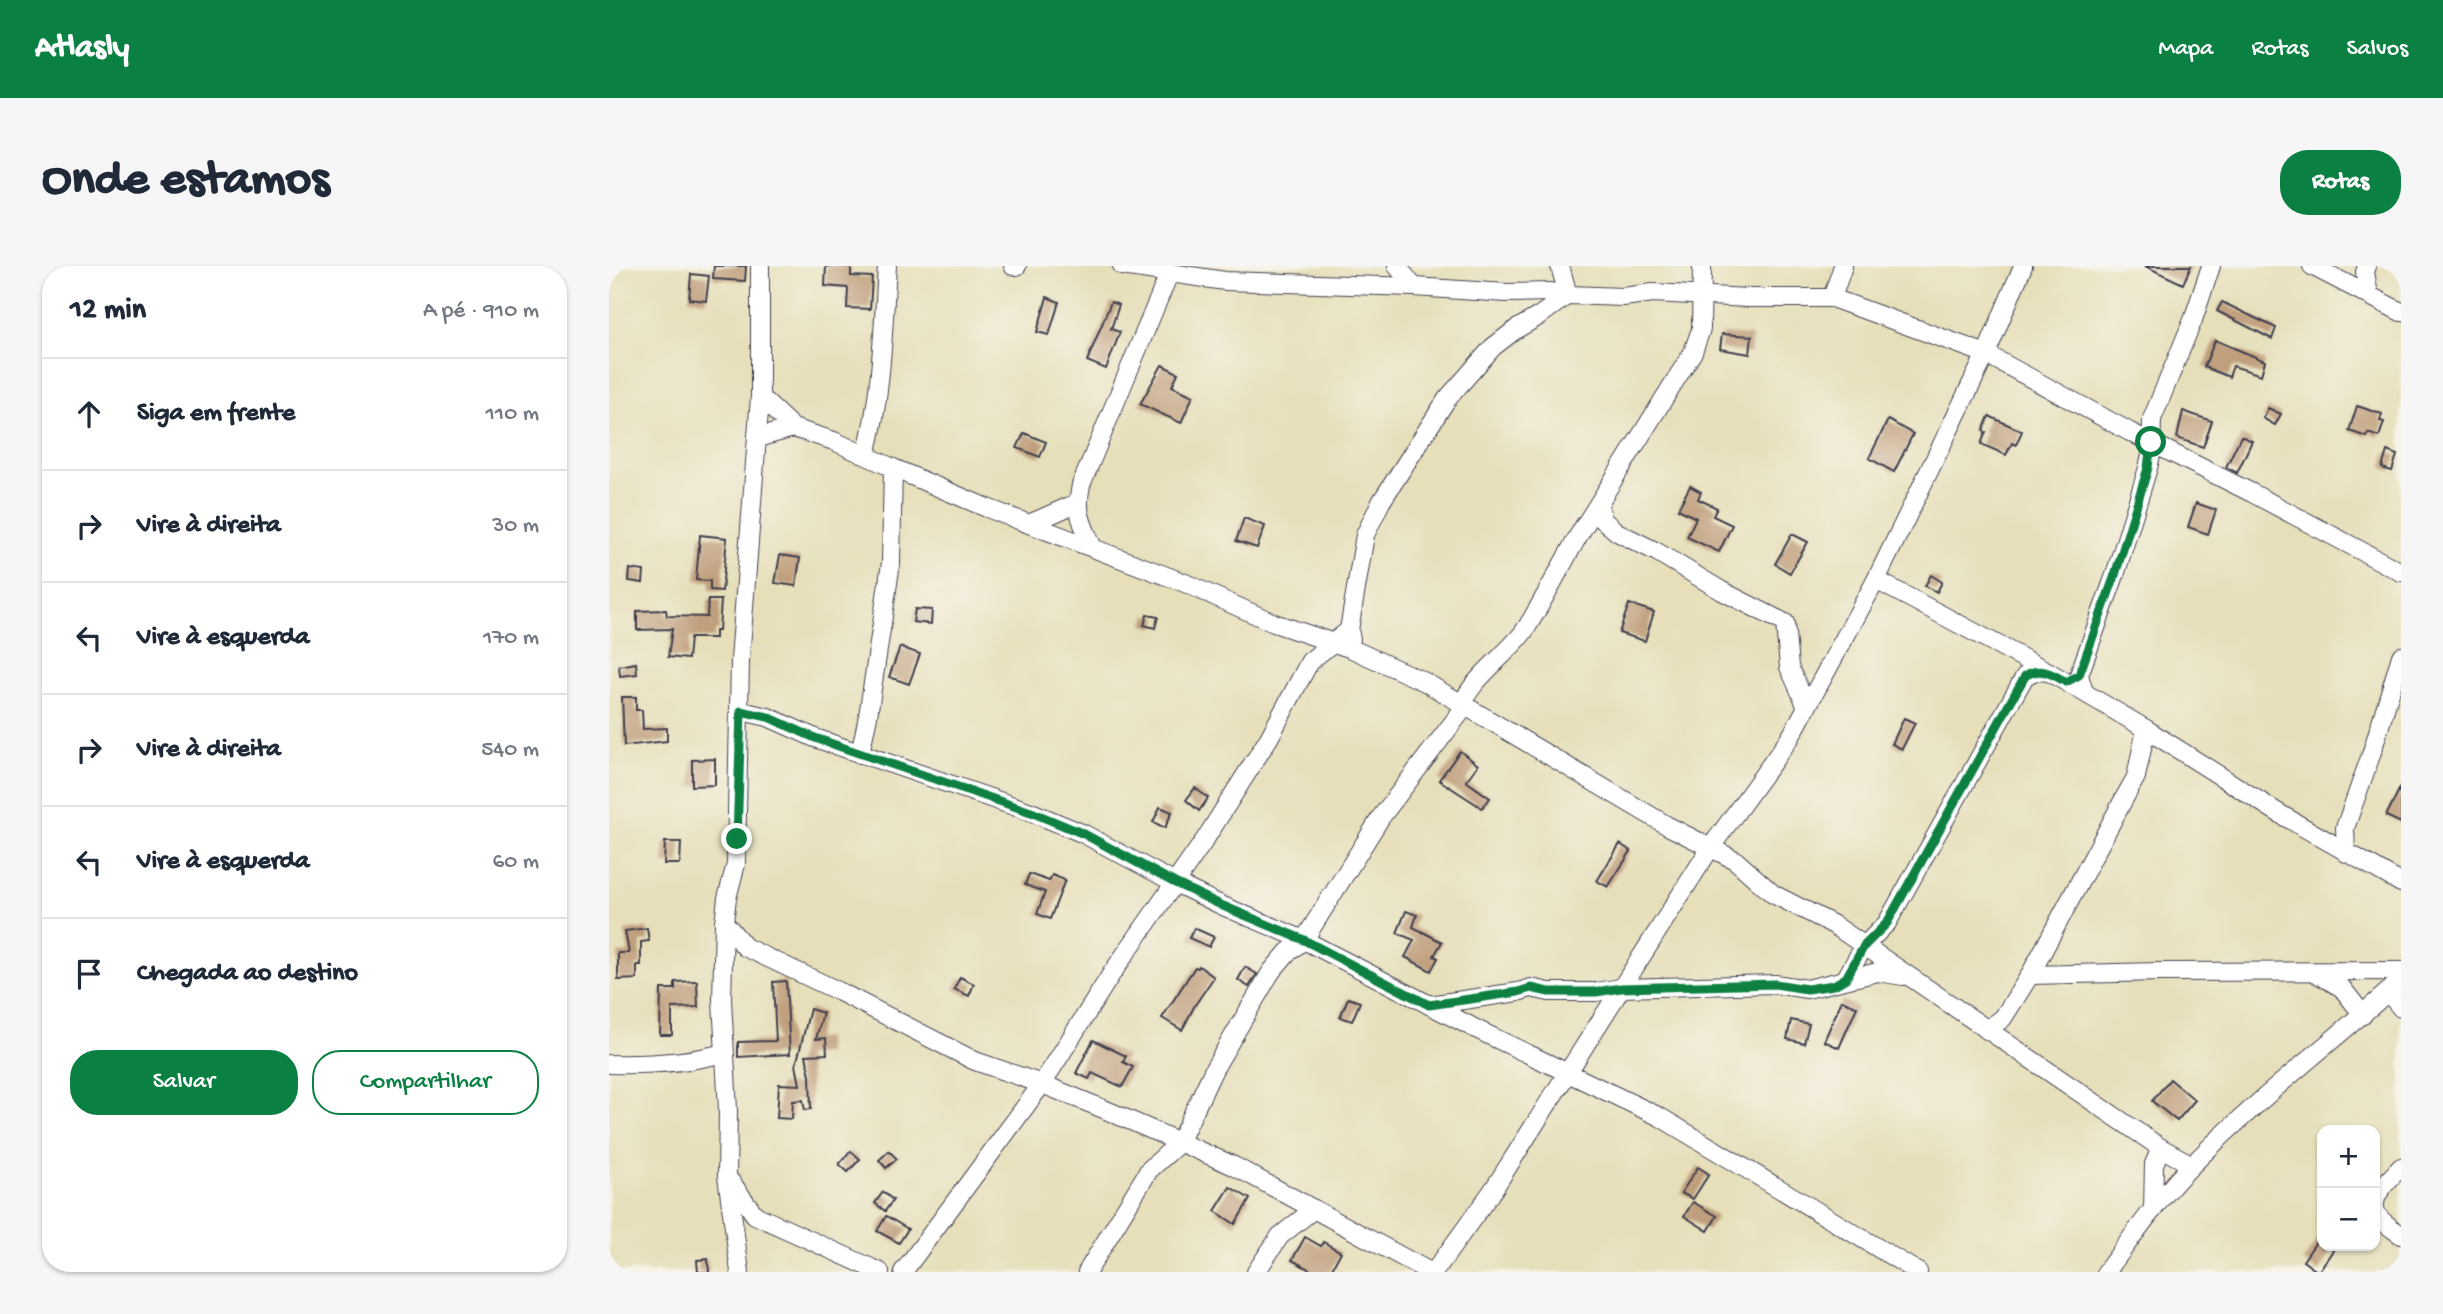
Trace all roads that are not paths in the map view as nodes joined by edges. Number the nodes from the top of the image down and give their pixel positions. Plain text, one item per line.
1 (761, 266) edge
2 (887, 266) edge
3 (1122, 266) edge
4 (1388, 266) edge
5 (1397, 266) edge
6 (1560, 266) edge
7 (1702, 266) edge
8 (1843, 266) edge
9 (2023, 266) edge
10 (2211, 266) edge
11 (2312, 266) edge
12 (2366, 269) edge
13 (1226, 273) edge
14 (1169, 274) junction
15 (2347, 284) junction
16 (1371, 285) junction
17 (1414, 287) junction
18 (1568, 295) junction
19 (1700, 295) junction
20 (2369, 295) junction
21 (1832, 298) junction
22 (2401, 312) edge
23 (1986, 354) junction
24 (760, 397) junction
25 (2152, 419) junction
26 (793, 428) junction
27 (2130, 432) junction
28 (757, 438) junction
29 (2151, 442) junction
30 (866, 455) junction
31 (893, 468) junction
32 (1077, 503) junction
33 (1599, 506) junction
34 (1030, 523) junction
35 (1092, 546) junction
36 (2401, 572) edge
37 (1876, 580) junction
38 (1349, 630) junction
39 (1309, 636) junction
40 (1334, 643) junction
41 (1352, 649) junction
42 (2401, 656) edge
43 (1310, 661) junction
44 (2049, 672) junction
45 (1476, 682) junction
46 (2076, 683) junction
47 (1461, 702) junction
48 (1807, 706) junction
49 (741, 711) junction
50 (1483, 715) junction
51 (2146, 729) junction
52 (860, 754) junction
53 (2345, 828) junction
54 (2318, 837) junction
55 (1711, 847) junction
56 (2346, 853) junction
57 (1175, 883) junction
58 (2401, 883) edge
59 (725, 922) junction
60 (1304, 940) junction
61 (1864, 946) junction
62 (764, 956) junction
63 (723, 964) junction
64 (2309, 970) junction
65 (2401, 971) edge
66 (2030, 975) junction
67 (1909, 977) junction
68 (1846, 978) junction
69 (2395, 986) edge
70 (1621, 988) junction
71 (1429, 1005) junction
72 (2401, 1008) edge
73 (2363, 1015) junction
74 (2003, 1018) junction
75 (1987, 1030) junction
76 (2008, 1043) junction
77 (725, 1053) junction
78 (609, 1064) edge
79 (1566, 1072) junction
80 (1042, 1084) junction
81 (1179, 1143) junction
82 (2161, 1148) junction
83 (2192, 1165) junction
84 (2401, 1167) edge
85 (727, 1176) junction
86 (1314, 1209) junction
87 (2153, 1210) junction
88 (2401, 1235) edge
89 (740, 1272) edge
90 (880, 1272) edge
91 (903, 1272) edge
92 (1087, 1272) edge
93 (1256, 1272) edge
94 (1432, 1272) edge
95 (1918, 1272) edge
96 (2106, 1272) edge

1 - 24 street
2 - 30 street
3 - 14 street
4 - 16 street
5 - 17 street
6 - 18 street
7 - 19 street
8 - 21 street
9 - 23 street
10 - 25 street
11 - 15 street
12 - 15 street
12 - 20 street
13 - 14 street
13 - 16 street
14 - 32 street
15 - 20 street
16 - 17 street
17 - 18 street
18 - 19 street
18 - 38 street
19 - 21 street
19 - 33 street
20 - 22 street
21 - 23 street
23 - 27 street
23 - 37 street
24 - 26 street
24 - 28 street
25 - 27 street
25 - 29 street
26 - 28 street
26 - 30 street
27 - 29 street
28 - 49 street
29 - 36 street
29 - 46 street
30 - 31 street
31 - 34 street
31 - 52 street
32 - 34 street
32 - 35 street
33 - 45 street
33 - 48 street
34 - 35 street
35 - 39 street
37 - 44 street
37 - 48 street
38 - 40 street
38 - 41 street
39 - 40 street
39 - 43 street
40 - 41 street
40 - 43 street
41 - 47 street
42 - 53 street
43 - 57 street
44 - 46 street
44 - 61 street
45 - 47 street
45 - 50 street
46 - 51 street
47 - 50 street
47 - 60 street
48 - 55 street
49 - 52 street
49 - 59 street
50 - 55 street
51 - 54 street
51 - 66 street
52 - 57 street
53 - 54 street
53 - 56 street
54 - 56 street
55 - 61 street
55 - 70 street
56 - 58 street
57 - 60 street
57 - 80 street
59 - 62 street
59 - 63 street
60 - 71 street
60 - 81 street
61 - 67 street
61 - 68 street
62 - 63 street
62 - 80 street
63 - 77 street
64 - 65 street
64 - 66 street
64 - 73 street
66 - 74 street
67 - 68 street
67 - 75 street
68 - 70 street
69 - 72 street
69 - 73 street
70 - 71 street
70 - 79 street
71 - 79 street
73 - 83 street
74 - 75 street
74 - 76 street
75 - 76 street
76 - 82 street
77 - 78 street
77 - 85 street
79 - 94 street
79 - 95 street
80 - 81 street
80 - 91 street
81 - 86 street
81 - 92 street
82 - 83 street
82 - 87 street
83 - 87 street
84 - 88 street
85 - 89 street
85 - 90 street
86 - 93 street
86 - 94 street
87 - 96 street

